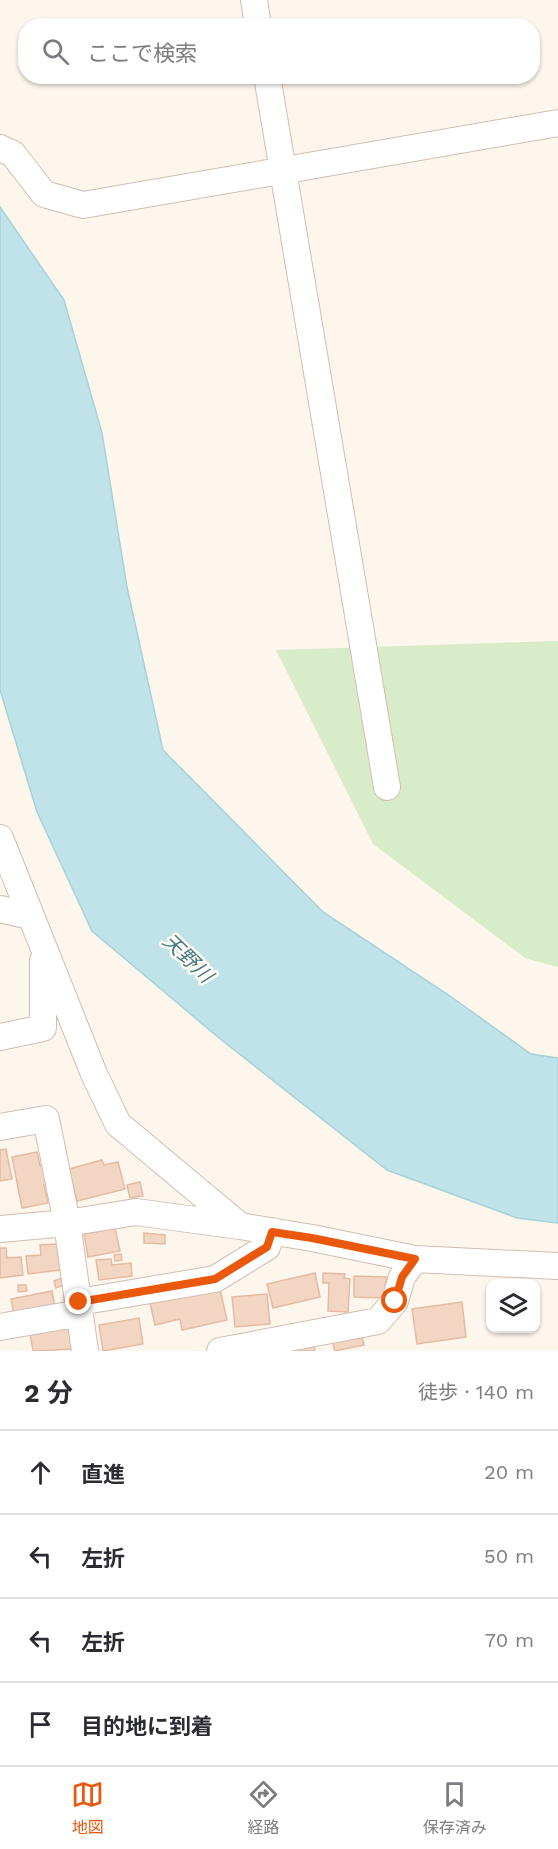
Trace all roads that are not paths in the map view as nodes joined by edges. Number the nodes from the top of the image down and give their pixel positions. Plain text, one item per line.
1 (254, 0) edge
2 (257, 18) edge
3 (268, 84) edge
4 (558, 123) edge
5 (0, 147) edge
6 (283, 172) junction
7 (387, 787) dead end
8 (0, 838) edge
9 (0, 909) edge
10 (30, 916) junction
11 (43, 950) junction
12 (0, 1037) edge
13 (0, 1127) edge
14 (68, 1224) junction
15 (240, 1226) junction
16 (0, 1228) edge
17 (272, 1232) junction
18 (415, 1259) junction
19 (558, 1266) edge
20 (80, 1307) junction
21 (0, 1326) edge
22 (85, 1351) edge
23 (220, 1351) edge

1 - 2 street
3 - 6 street
4 - 6 street
5 - 6 street
6 - 7 street
8 - 10 street
9 - 10 street
10 - 11 street
11 - 12 street
11 - 15 street
13 - 14 street
14 - 15 street
14 - 16 street
14 - 20 street
15 - 17 street
17 - 18 street
17 - 20 street
18 - 19 street
18 - 23 street
20 - 21 street
20 - 22 street

